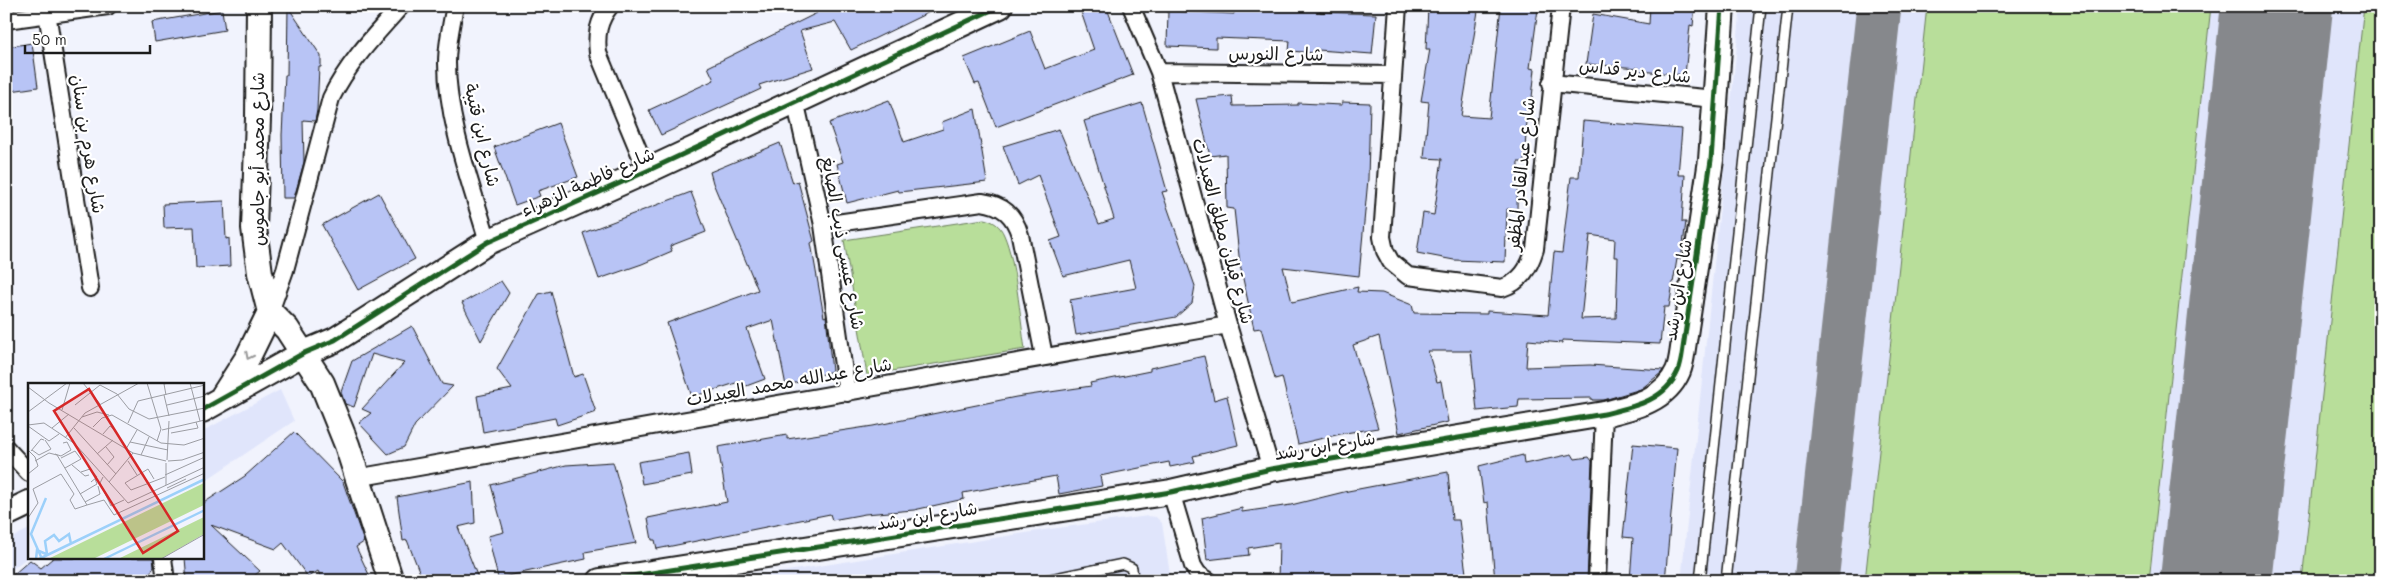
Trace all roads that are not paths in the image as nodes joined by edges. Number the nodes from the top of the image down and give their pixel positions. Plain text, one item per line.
1 (108, 6) edge
2 (259, 6) edge
3 (400, 6) edge
4 (455, 6) edge
5 (610, 6) edge
6 (1000, 6) edge
7 (1130, 6) edge
8 (1398, 6) edge
9 (1561, 6) edge
10 (1722, 6) edge
11 (1761, 6) edge
12 (1788, 6) edge
13 (47, 11) edge
14 (6, 20) edge
15 (1159, 72) junction
16 (1393, 75) junction
17 (1551, 83) junction
18 (1715, 99) junction
19 (795, 100) junction
20 (647, 171) junction
21 (823, 225) junction
22 (488, 242) junction
23 (90, 288) dead end
24 (270, 312) junction
25 (1228, 325) junction
26 (304, 353) junction
27 (1044, 356) junction
28 (847, 393) junction
29 (211, 406) edge
30 (1604, 414) junction
31 (6, 448) edge
32 (1271, 469) junction
33 (28, 472) edge
34 (356, 478) junction
35 (1171, 492) junction
36 (28, 503) edge
37 (6, 514) edge
38 (164, 560) edge
39 (1078, 577) edge
40 (166, 581) edge
41 (391, 581) edge
42 (600, 581) edge
43 (1041, 581) edge
44 (1133, 581) edge
45 (1209, 581) edge
46 (1597, 581) edge
47 (1700, 581) edge
48 (1726, 581) edge

1 - 13 street
2 - 24 street, شارع محمد أبو جاموس
3 - 24 street
4 - 22 street, شارع ابن قتيبة
5 - 20 street
6 - 19 street, شارع فاطمة الزهراء
7 - 15 street, شارع قبلان مطلق العبدلات
8 - 16 street, شارع عبدالقادر المظفر
9 - 17 street, شارع عبدالقادر المظفر
10 - 18 street, شارع ابن رشد
11 - 47 lane
12 - 48 lane
13 - 14 street
13 - 23 street, شارع هرم بن سنان
15 - 16 street, شارع النورس
15 - 25 street, شارع قبلان مطلق العبدلات
16 - 17 street, شارع عبدالقادر المظفر
17 - 18 street, شارع دير قداس
18 - 30 street, شارع ابن رشد
19 - 20 street, شارع فاطمة الزهراء
19 - 21 street, شارع عيسى ذيب الصايغ
20 - 22 street, شارع فاطمة الزهراء
21 - 27 street
21 - 28 street, شارع عيسى ذيب الصايغ
22 - 26 street, شارع فاطمة الزهراء
24 - 26 street, شارع محمد أبو جاموس
24 -> 29 street
25 - 27 street, شارع عبدالله محمد العبدلات
25 - 32 street, شارع قبلان مطلق العبدلات
26 - 29 street, شارع فاطمة الزهراء
26 - 34 street, شارع محمد أبو جاموس
27 - 28 street, شارع عبدالله محمد العبدلات
28 - 34 street, شارع عبدالله محمد العبدلات
30 - 32 street, شارع ابن رشد
30 - 46 street
31 - 33 street
32 - 35 street, شارع ابن رشد
34 - 41 street, شارع محمد أبو جاموس
35 - 42 street, شارع ابن رشد
35 - 45 street
36 - 37 street
38 - 40 street
39 - 43 lane
39 - 44 lane

